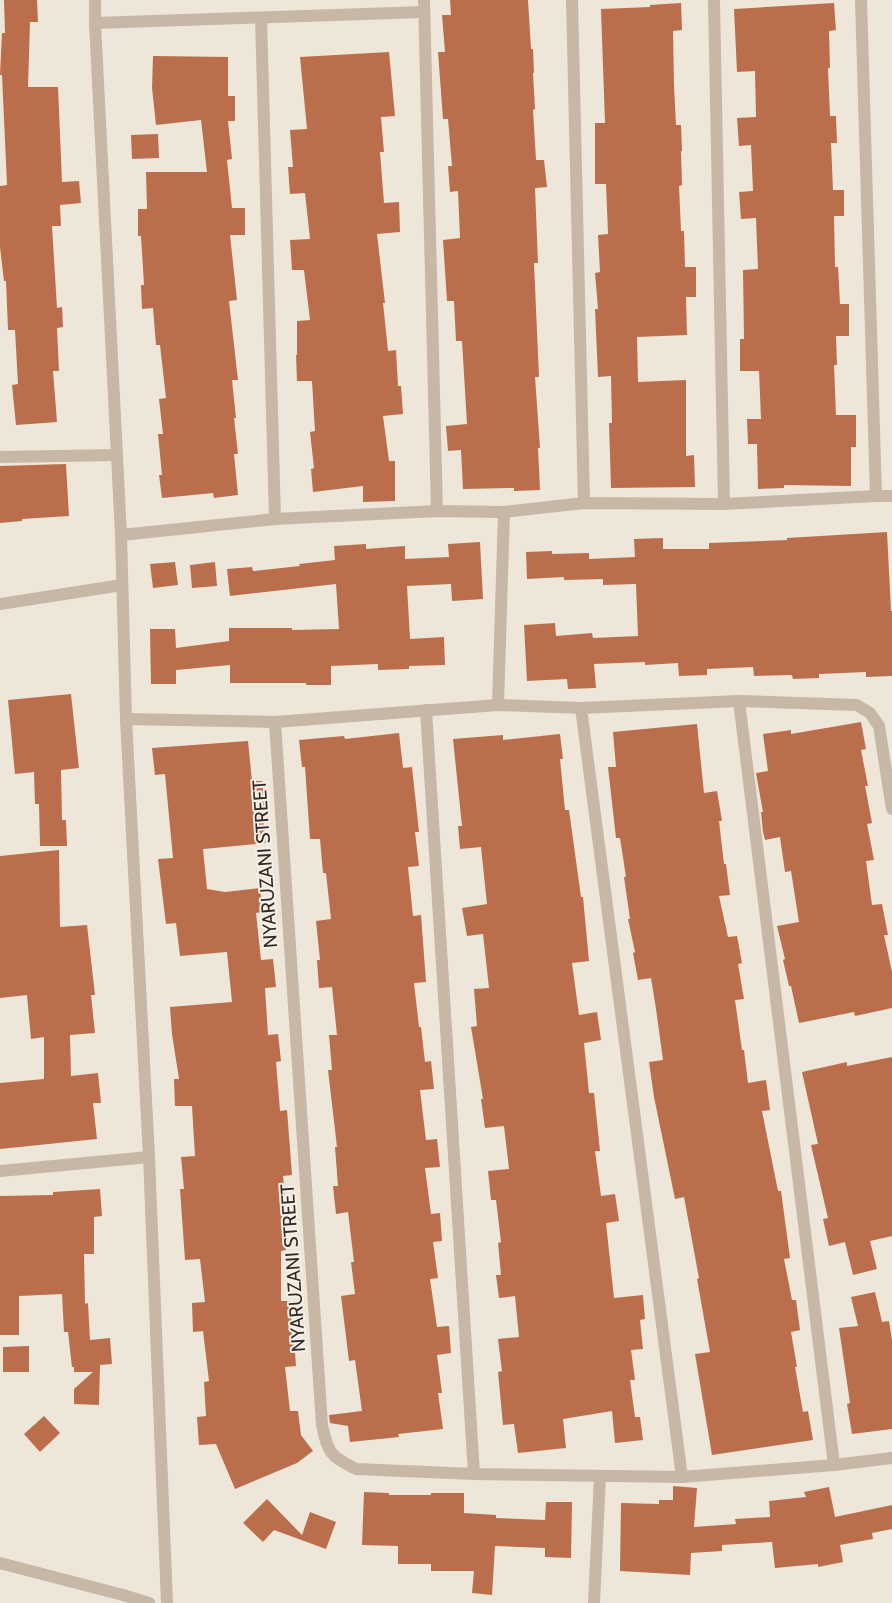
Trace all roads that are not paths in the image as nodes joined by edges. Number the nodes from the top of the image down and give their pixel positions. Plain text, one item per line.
1 (95, 0) edge
2 (572, 0) edge
3 (714, 0) edge
4 (861, 0) edge
5 (424, 6) edge
6 (260, 18) junction
7 (95, 23) junction
8 (117, 455) junction
9 (0, 457) edge
10 (876, 496) junction
11 (892, 496) edge
12 (584, 503) junction
13 (724, 504) junction
14 (437, 512) junction
15 (504, 512) junction
16 (275, 519) junction
17 (121, 535) junction
18 (122, 585) junction
19 (0, 604) edge
20 (740, 701) junction
21 (498, 705) junction
22 (581, 708) junction
23 (426, 710) junction
24 (126, 719) junction
25 (275, 722) junction
26 (892, 809) edge
27 (148, 1157) junction
28 (0, 1171) edge
29 (892, 1458) edge
30 (834, 1465) junction
31 (474, 1474) junction
32 (600, 1476) junction
33 (682, 1477) junction
34 (0, 1563) edge
35 (149, 1603) edge
36 (167, 1603) edge
37 (594, 1603) edge

1 - 7 street
2 - 12 street
3 - 13 street
4 - 10 street
5 - 6 street
5 - 14 street
6 - 7 street
6 - 16 street
7 - 8 street
8 - 9 street
8 - 17 street
10 - 11 street
10 - 13 street
12 - 13 street
12 - 15 street
14 - 15 street
14 - 16 street
15 - 21 street
16 - 17 street
17 - 18 street
18 - 19 street
18 - 24 street
20 - 22 street
20 - 26 street
20 - 30 street
21 - 22 street
21 - 23 street
22 - 33 street
23 - 25 street
23 - 31 street
24 - 25 street
24 - 27 street
25 - 31 street, NYARUZANI STREET
27 - 28 street
27 - 36 street
29 - 30 street, NYARUZANI STREET
30 - 33 street, NYARUZANI STREET
31 - 32 street, NYARUZANI STREET
32 - 33 street, NYARUZANI STREET
32 - 37 street
34 - 35 street

